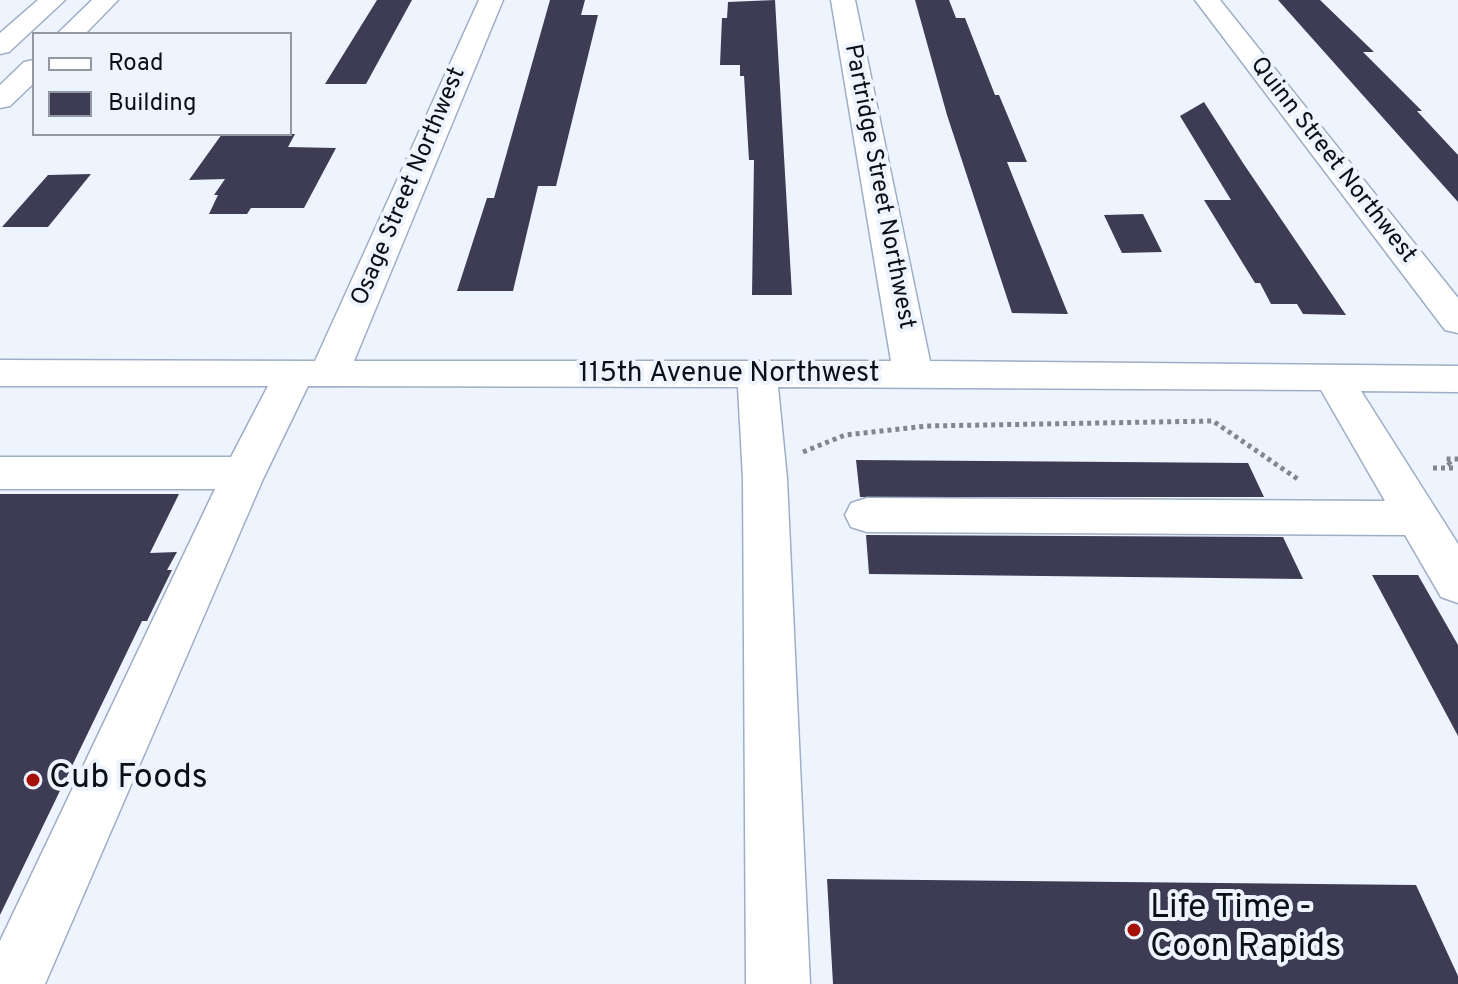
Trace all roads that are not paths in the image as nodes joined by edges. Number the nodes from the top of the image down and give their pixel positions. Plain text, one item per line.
1 (53, 0) edge
2 (106, 0) edge
3 (491, 0) edge
4 (843, 0) edge
5 (1207, 0) edge
6 (72, 32) edge
7 (0, 46) edge
8 (1458, 322) edge
9 (0, 373) edge
10 (312, 374) junction
11 (913, 374) junction
12 (757, 376) junction
13 (1333, 378) junction
14 (1458, 379) edge
15 (0, 473) edge
16 (244, 473) junction
17 (867, 515) dead end
18 (1418, 518) junction
19 (1458, 584) edge
20 (13, 984) edge
21 (778, 984) edge

1 - 7 street
2 - 6 street
3 - 10 street, Osage Street Northwest
4 - 11 street, Partridge Street Northwest
5 - 8 street, Quinn Street Northwest
9 - 10 street, 115th Avenue Northwest
10 - 12 street, 115th Avenue Northwest
10 - 16 street, Osage Street Northwest
11 - 12 street, 115th Avenue Northwest
11 - 13 street, 115th Avenue Northwest
12 - 21 street
13 - 14 street, 115th Avenue Northwest
13 - 18 street
15 - 16 street
16 - 20 street, Osage Street Northwest
17 - 18 street
18 - 19 street

